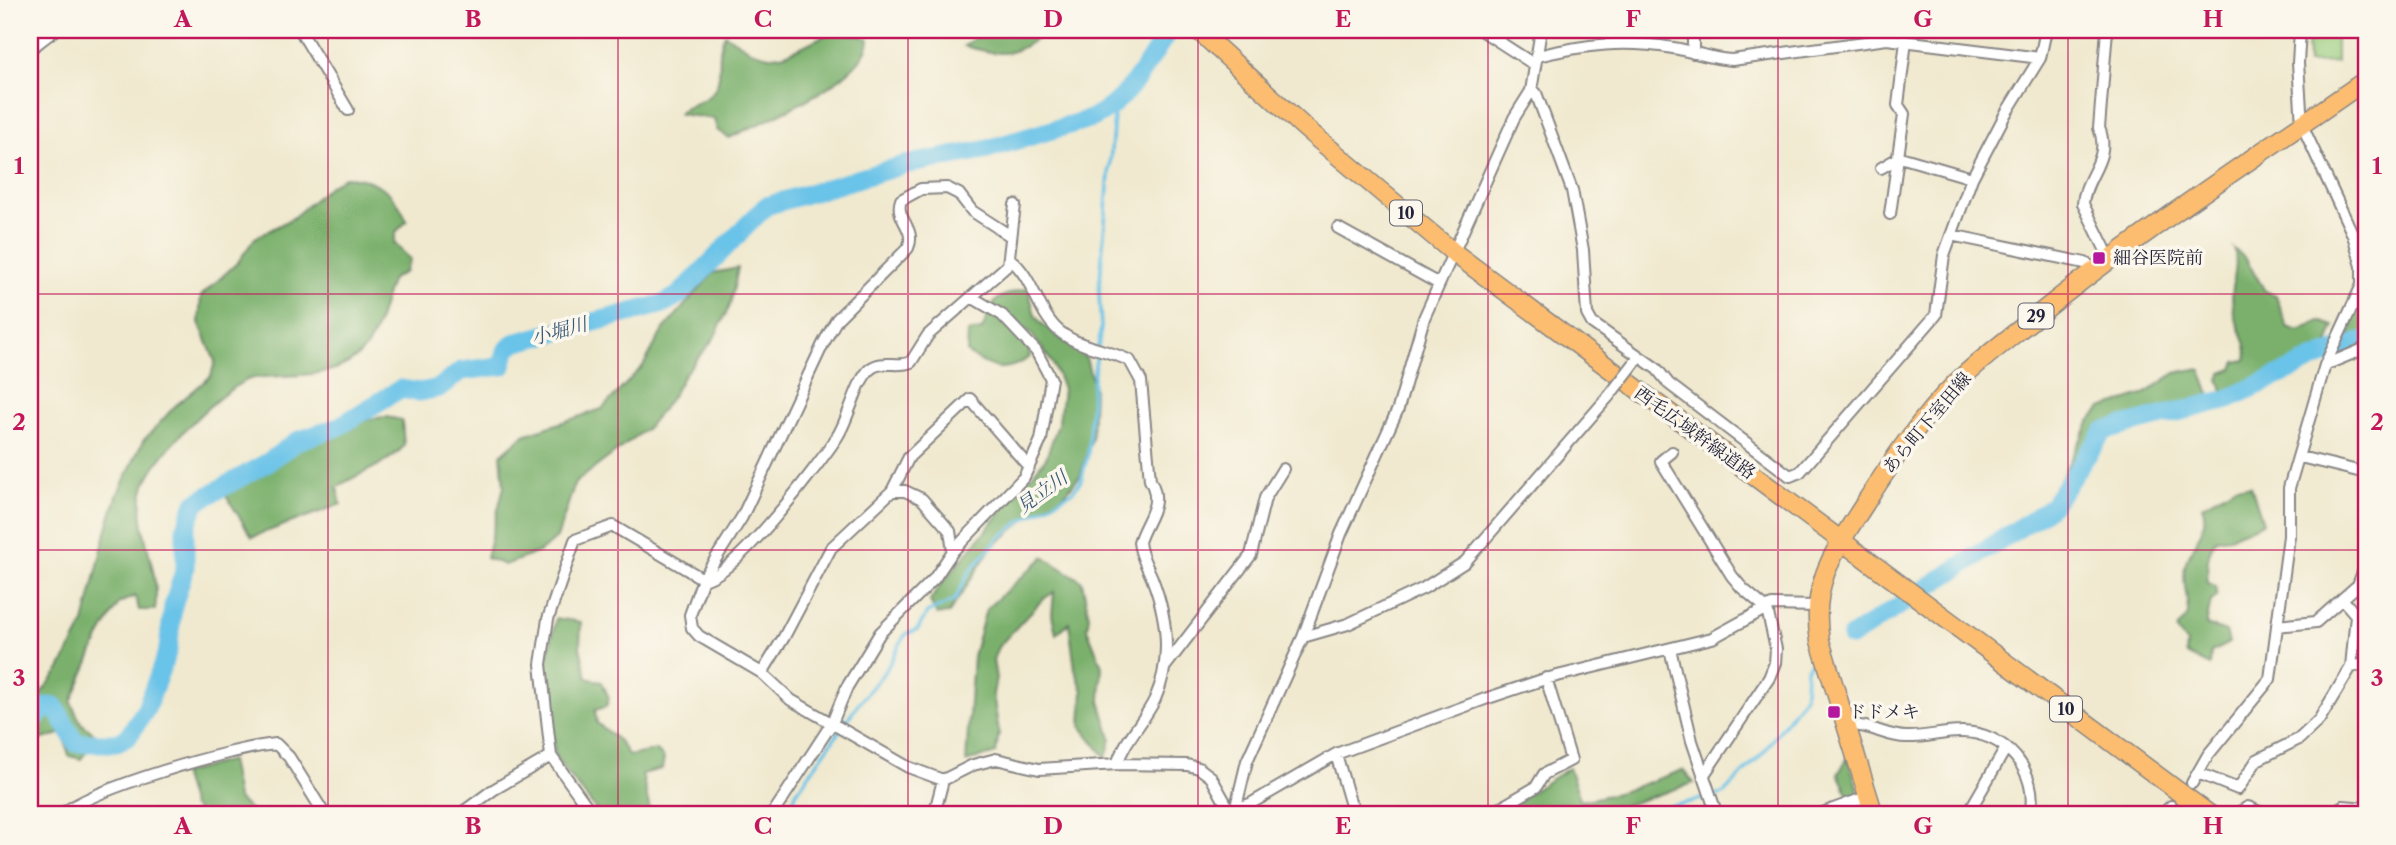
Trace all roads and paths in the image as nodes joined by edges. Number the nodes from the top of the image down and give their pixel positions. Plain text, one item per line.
1 (55, 30) edge
2 (300, 30) edge
3 (1198, 30) edge
4 (1482, 30) edge
5 (1541, 30) edge
6 (1693, 30) edge
7 (1850, 30) edge
8 (2046, 30) edge
9 (2107, 30) edge
10 (2300, 30) edge
11 (1906, 41) junction
12 (1850, 42) junction
13 (30, 49) edge
14 (1693, 53) junction
15 (2040, 58) junction
16 (1537, 60) junction
17 (2366, 80) edge
18 (1531, 91) junction
19 (348, 110) dead end
20 (2302, 125) junction
21 (1900, 157) junction
22 (1881, 168) dead end
23 (1972, 178) junction
24 (1015, 205) dead end
25 (1890, 214) dead end
26 (1338, 228) dead end
27 (2366, 228) edge
28 (1009, 235) junction
29 (1951, 235) junction
30 (2357, 244) junction
31 (1453, 252) junction
32 (2110, 258) junction
33 (1010, 259) junction
34 (2364, 265) edge
35 (2095, 270) junction
36 (1439, 284) junction
37 (973, 298) junction
38 (2366, 348) edge
39 (1637, 358) junction
40 (2325, 366) junction
41 (1672, 452) dead end
42 (2300, 457) junction
43 (1029, 467) junction
44 (1283, 469) dead end
45 (2366, 473) edge
46 (891, 491) junction
47 (1841, 541) junction
48 (953, 551) junction
49 (2366, 564) edge
50 (703, 579) junction
51 (2362, 584) edge
52 (2343, 600) junction
53 (1817, 606) junction
54 (1767, 609) junction
55 (2277, 626) junction
56 (1303, 637) junction
57 (1670, 649) junction
58 (2366, 664) edge
59 (2351, 667) junction
60 (1164, 668) junction
61 (762, 673) junction
62 (1546, 678) junction
63 (1847, 726) junction
64 (838, 727) junction
65 (2006, 748) junction
66 (1336, 754) junction
67 (551, 756) junction
68 (1117, 764) junction
69 (1703, 776) junction
70 (943, 780) junction
71 (1869, 796) junction
72 (2171, 806) dead end
73 (2366, 808) edge
74 (1234, 812) edge
75 (61, 815) edge
76 (325, 815) edge
77 (459, 815) edge
78 (593, 815) edge
79 (772, 815) edge
80 (934, 815) edge
81 (1216, 815) edge
82 (1359, 815) edge
83 (1488, 815) edge
84 (1717, 815) edge
85 (1817, 815) edge
86 (1874, 815) edge
87 (1967, 815) edge
88 (2030, 815) edge
89 (2162, 815) edge
90 (2210, 815) edge
91 (2235, 815) edge
92 (2266, 815) edge
93 (2328, 815) edge

1 - 13 street
2 - 19 street
3 - 31 main road, 西毛広域幹線道路 / 10
4 - 16 street
5 - 16 street
6 - 14 street
7 - 12 street
8 - 15 street
9 - 32 street
10 - 20 street
11 - 12 street
11 - 15 street
11 - 21 street
12 - 14 street
14 - 16 street
15 - 23 street
16 - 18 street
17 - 20 main road, あら町下室田線 / 29
18 - 31 street
18 - 39 street
20 - 30 street
20 - 32 main road, あら町下室田線 / 29
21 - 22 street
21 - 23 street
21 - 25 street
23 - 29 street
24 - 28 street
26 - 36 street
27 - 30 street
28 - 33 street
28 - 50 street
29 - 35 street
29 - 39 street
30 - 34 street
31 - 36 street
31 - 47 main road, 西毛広域幹線道路 / 10
32 - 35 main road, あら町下室田線 / 29
33 - 37 street
33 - 60 street
34 - 40 street
35 - 47 main road, あら町下室田線 / 29
36 - 56 street
37 - 43 street
37 - 50 street
38 - 40 street
39 - 56 street, bridge
40 - 42 street
41 - 54 street
42 - 45 street
42 - 55 street
43 - 46 street
43 - 48 street
44 - 60 street
46 - 48 street
46 - 61 street
47 - 53 main road, あら町下室田線 / 29
47 - 90 main road, 西毛広域幹線道路 / 10
48 - 64 street
49 - 51 street
50 - 61 street
50 - 67 street
51 - 52 street
52 - 55 street
52 - 59 street
53 - 54 street
53 - 63 main road, あら町下室田線 / 29
54 - 57 street
54 - 69 street
55 - 59 street
56 - 74 street
57 - 62 street
57 - 69 street
58 - 59 street
60 - 68 street
61 - 64 street
62 - 66 street
62 - 83 street
63 - 65 street
63 - 71 main road, あら町下室田線 / 29
64 - 70 street
64 - 79 street
65 - 87 street
65 - 88 street
66 - 74 street
66 - 82 street
67 - 77 street
67 - 78 street
68 - 70 street
68 - 74 street
69 - 84 street
70 - 80 street
71 - 85 street
71 - 86 main road, あら町下室田線 / 29
72 - 89 street
73 - 93 street
74 - 81 street
75 - 76 street
91 - 92 street

